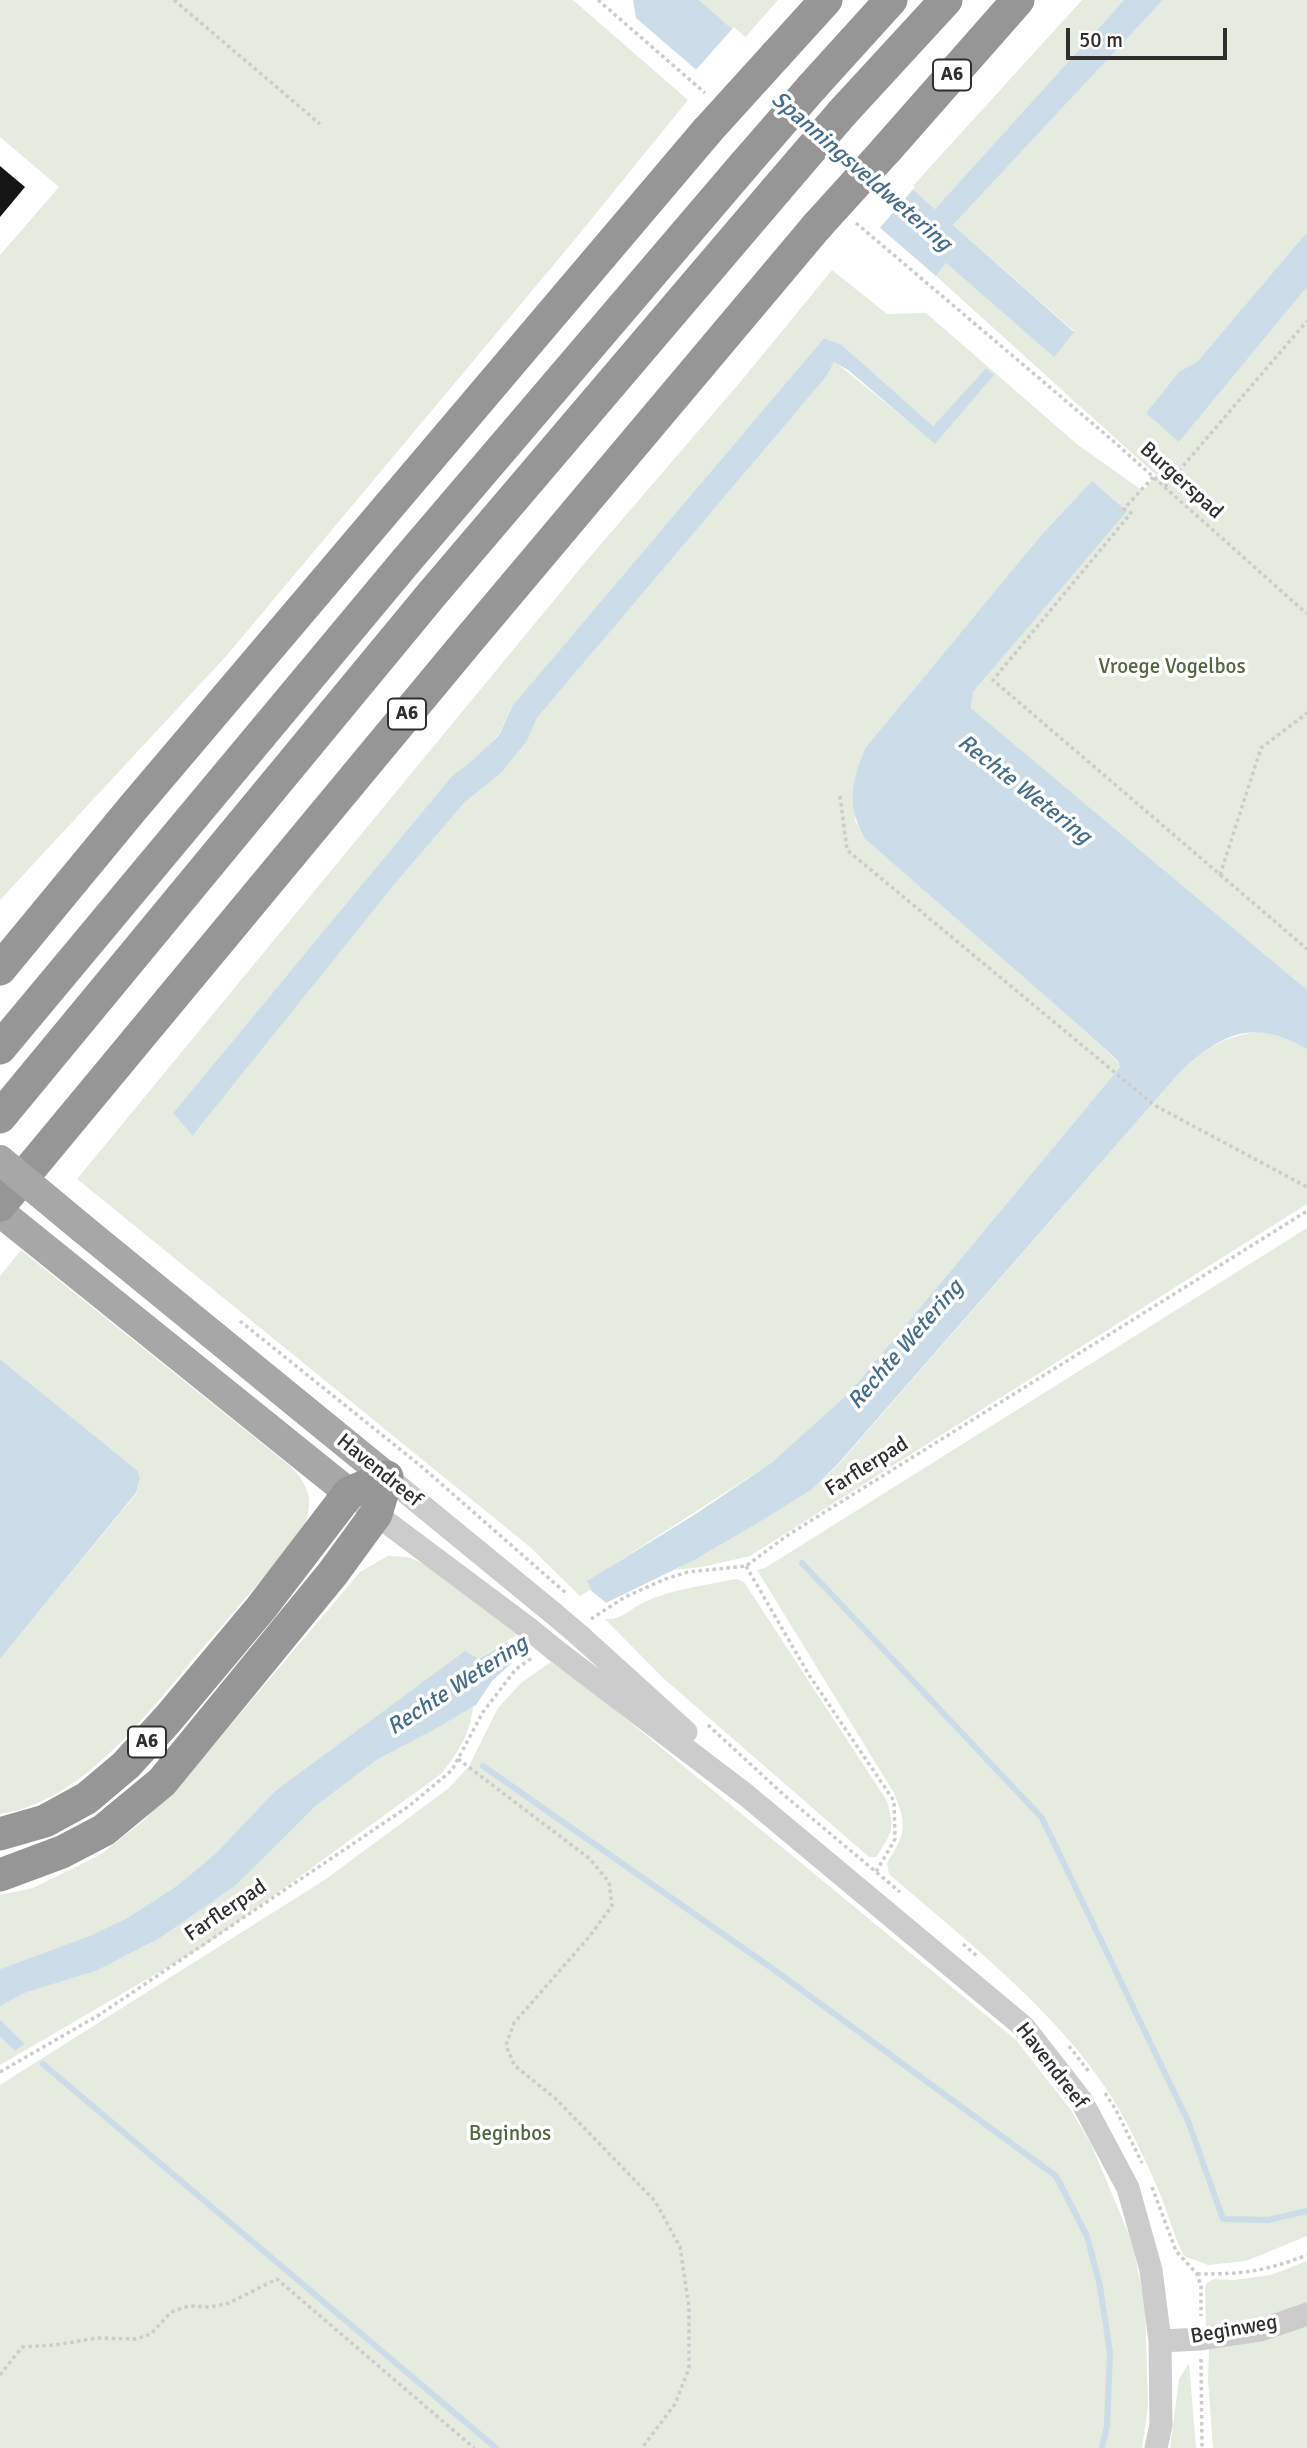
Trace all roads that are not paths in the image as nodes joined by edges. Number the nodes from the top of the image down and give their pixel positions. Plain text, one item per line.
1 (826, 0) edge
2 (891, 0) edge
3 (946, 0) edge
4 (1018, 0) edge
5 (132, 809) junction
6 (0, 934) edge
7 (0, 969) edge
8 (0, 1048) edge
9 (0, 1117) edge
10 (0, 1160) edge
11 (0, 1205) edge
12 (0, 1212) edge
13 (387, 1477) junction
14 (349, 1493) junction
15 (376, 1514) junction
16 (746, 1796) junction
17 (0, 1834) edge
18 (0, 1875) edge
19 (1307, 2315) edge
20 (1160, 2340) junction
21 (1156, 2448) edge

1 - 5 highway, bridge
2 - 8 highway, bridge
3 - 9 highway, A6, bridge
4 - 11 highway, A6, bridge
5 - 6 highway
5 - 7 highway
10 - 13 main road, Havendreef, bridge
12 - 14 main road, Havendreef
13 - 14 highway
13 - 15 highway
13 - 16 street, Havendreef, bridge
14 - 15 street, Havendreef
14 - 17 highway, A6
15 - 16 street, Havendreef, bridge
15 - 18 highway, A6
16 - 20 street, Havendreef
19 - 20 street, Beginweg
20 - 21 street, Havendreef

